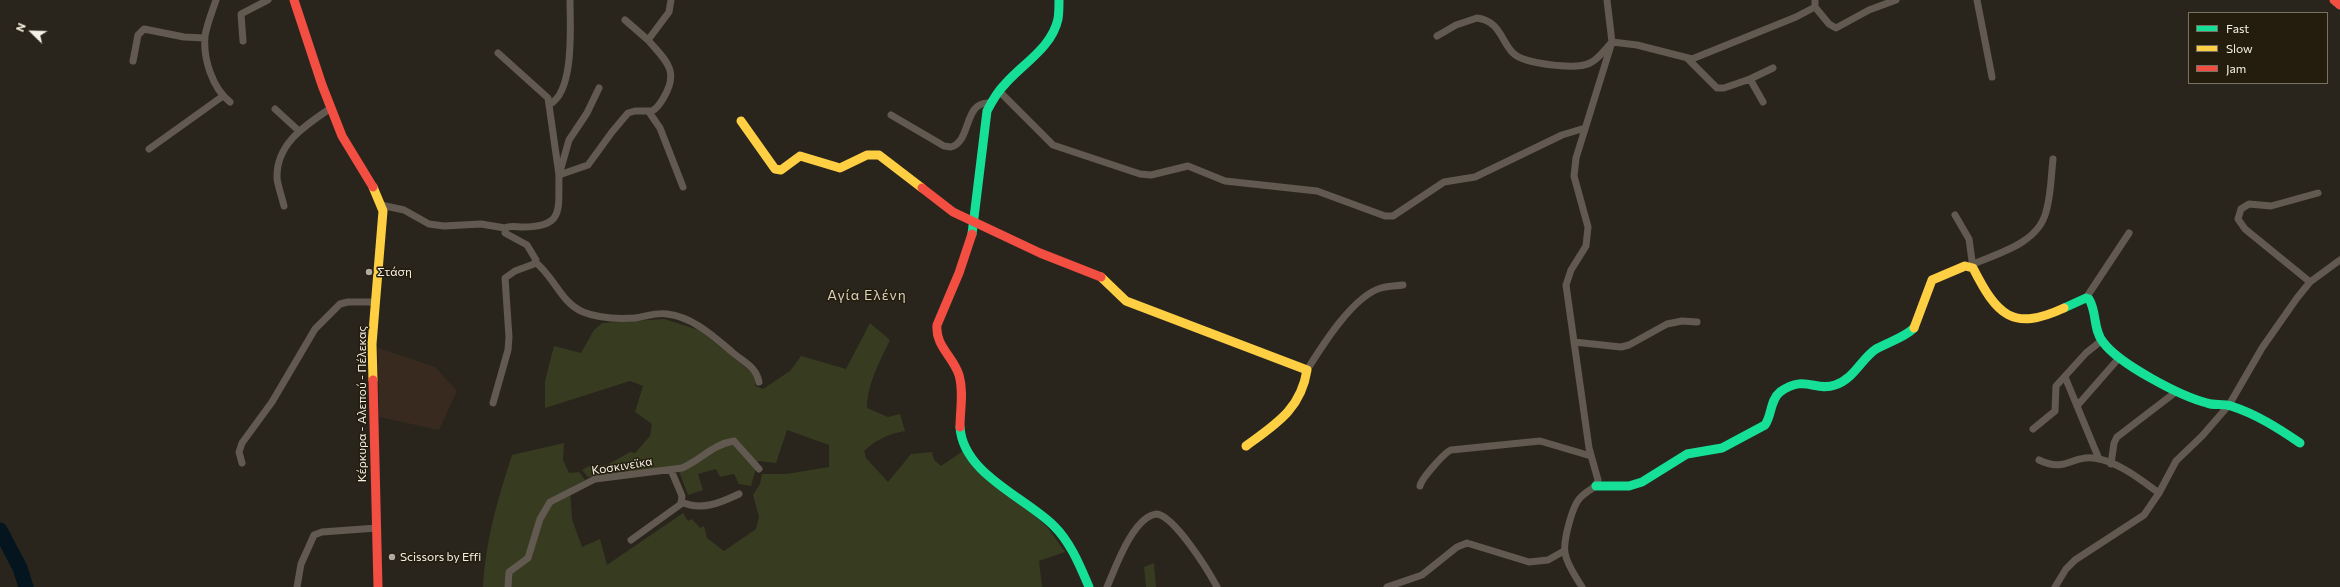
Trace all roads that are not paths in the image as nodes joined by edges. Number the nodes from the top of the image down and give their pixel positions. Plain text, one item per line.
1 (216, 0) edge
2 (268, 0) edge
3 (294, 0) edge
4 (570, 0) edge
5 (671, 0) edge
6 (1059, 0) edge
7 (1607, 0) edge
8 (1896, 0) edge
9 (1977, 0) edge
10 (2334, 0) edge
11 (1815, 4) edge
12 (2340, 4) edge
13 (625, 20) dead end
14 (1437, 36) dead end
15 (205, 38) junction
16 (648, 40) junction
17 (243, 41) dead end
18 (1612, 42) junction
19 (498, 53) dead end
20 (1688, 59) junction
21 (133, 60) dead end
22 (1773, 68) dead end
23 (1992, 77) dead end
24 (1750, 79) junction
25 (599, 88) dead end
26 (1000, 91) junction
27 (223, 96) junction
28 (230, 102) dead end
29 (1762, 102) dead end
30 (990, 103) junction
31 (550, 104) junction
32 (331, 108) junction
33 (275, 110) dead end
34 (649, 112) junction
35 (891, 115) dead end
36 (741, 121) dead end
37 (1585, 128) junction
38 (299, 131) junction
39 (149, 149) dead end
40 (2053, 159) dead end
41 (559, 175) junction
42 (683, 187) dead end
43 (2318, 193) dead end
44 (381, 205) junction
45 (284, 206) dead end
46 (1955, 215) dead end
47 (974, 222) junction
48 (505, 228) junction
49 (2129, 233) dead end
50 (2340, 260) edge
51 (535, 262) junction
52 (1973, 266) junction
53 (2310, 282) junction
54 (1403, 285) dead end
55 (2086, 298) junction
56 (375, 302) junction
57 (1697, 322) dead end
58 (2101, 340) junction
59 (1574, 342) junction
60 (2120, 358) junction
61 (1307, 370) junction
62 (2065, 377) junction
63 (760, 382) dead end
64 (2177, 391) junction
65 (493, 403) dead end
66 (2229, 405) junction
67 (2077, 406) junction
68 (2033, 429) dead end
69 (2300, 443) dead end
70 (1246, 446) dead end
71 (1591, 456) junction
72 (2099, 459) junction
73 (2039, 460) dead end
74 (242, 463) dead end
75 (2111, 464) junction
76 (759, 469) dead end
77 (671, 470) junction
78 (1420, 486) dead end
79 (1596, 486) junction
80 (2159, 492) junction
81 (739, 494) dead end
82 (682, 502) junction
83 (377, 528) junction
84 (631, 540) dead end
85 (1564, 551) junction
86 (297, 587) edge
87 (378, 587) edge
88 (508, 587) edge
89 (1089, 587) edge
90 (1107, 587) edge
91 (1217, 587) edge
92 (1386, 587) edge
93 (1582, 587) edge
94 (2055, 587) edge

1 - 15 street
2 - 17 street
3 - 32 street, Κέρκυρα - Αλεπού - Πέλεκας
4 - 31 street
5 - 16 street
6 - 26 street
7 - 18 street
8 - 11 street
9 - 23 street
10 - 12 street
11 - 20 street
13 - 16 street
14 - 18 street
15 - 21 street
15 - 27 street
16 - 34 street
18 - 20 street
18 - 37 street
19 - 31 street
20 - 24 street
22 - 24 street
24 - 29 street
25 - 41 street
26 - 30 street
26 - 37 street
27 - 28 street
27 - 39 street
30 - 35 street
30 - 47 street
31 - 41 street
32 - 38 street
32 - 44 street, Κέρκυρα - Αλεπού - Πέλεκας
33 - 38 street
34 - 41 street
34 - 42 street
36 - 47 street
37 - 59 street
38 - 45 street
40 - 52 street
41 - 48 street
43 - 53 street
44 - 48 street
44 - 56 street, Κέρκυρα - Αλεπού - Πέλεκας
46 - 52 street
47 - 61 street
47 - 89 street
48 - 51 street
49 - 55 street
50 - 53 street
51 - 63 street
51 - 65 street
52 - 55 street
52 - 79 street
53 - 66 street
54 - 61 street
55 - 58 street
56 - 74 street
56 - 83 street, Κέρκυρα - Αλεπού - Πέλεκας
57 - 59 street
58 - 60 street
58 - 62 street
59 - 71 street
60 - 64 street
60 - 67 street
61 - 70 street
62 - 67 street
62 - 68 street
64 - 66 street
64 - 75 street
66 - 69 street
66 - 80 street
67 - 72 street
71 - 78 street
71 - 79 street
72 - 73 street
72 - 75 street
75 - 80 street
76 - 77 street, Κοσκινεϊκα
77 - 82 street
77 - 88 street, Κοσκινεϊκα
79 - 85 street
80 - 94 street
81 - 82 street
82 - 84 street
83 - 86 street
83 - 87 street, Κέρκυρα - Αλεπού - Πέλεκας
85 - 92 street
85 - 93 street
90 - 91 street

